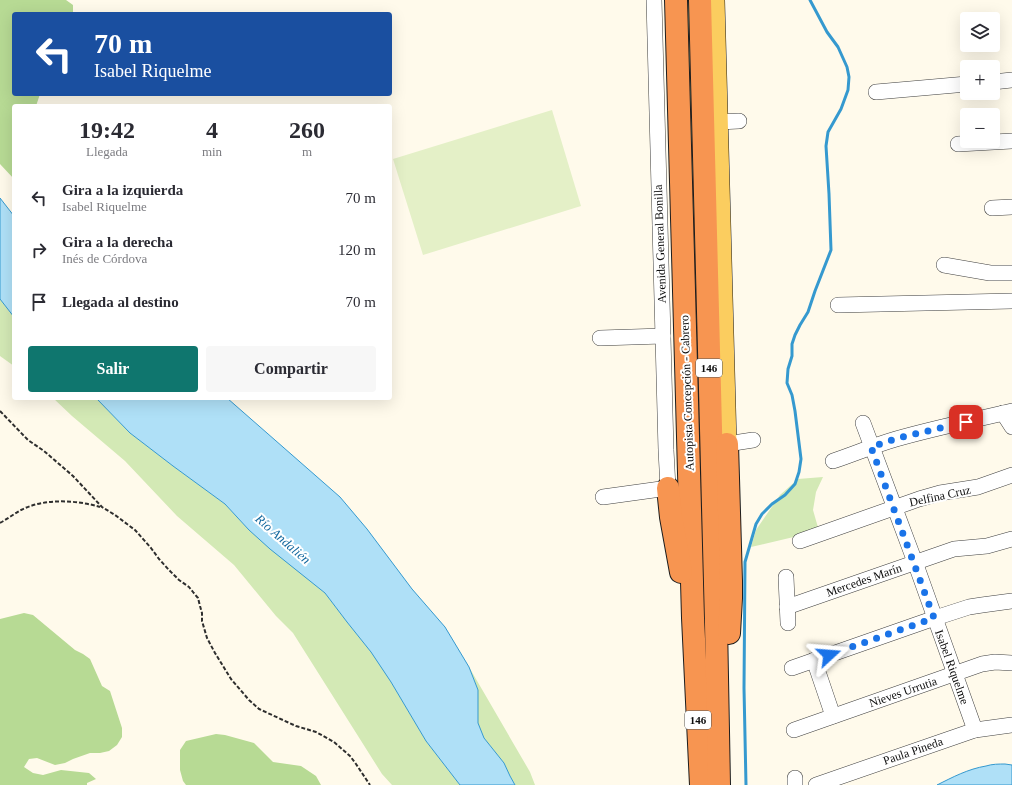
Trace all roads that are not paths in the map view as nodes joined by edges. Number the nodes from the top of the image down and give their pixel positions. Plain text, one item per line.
1 (654, 0) edge
2 (676, 0) edge
3 (700, 0) edge
4 (715, 0) edge
5 (1012, 80) edge
6 (1000, 81) edge
7 (960, 85) edge
8 (876, 92) dead end
9 (739, 121) dead end
10 (718, 122) junction
11 (1012, 141) edge
12 (958, 144) dead end
13 (1012, 207) edge
14 (992, 208) dead end
15 (944, 265) dead end
16 (1012, 273) edge
17 (1012, 301) edge
18 (838, 305) dead end
19 (663, 336) junction
20 (600, 338) dead end
21 (1008, 412) edge
22 (862, 424) dead end
23 (1012, 426) edge
24 (753, 440) dead end
25 (728, 444) junction
26 (871, 447) junction
27 (833, 461) dead end
28 (1012, 475) edge
29 (668, 488) junction
30 (603, 497) dead end
31 (894, 507) junction
32 (1012, 538) edge
33 (800, 540) dead end
34 (914, 562) junction
35 (786, 577) dead end
36 (1012, 601) edge
37 (787, 607) junction
38 (934, 618) junction
39 (788, 623) dead end
40 (695, 656) junction
41 (814, 660) junction
42 (1012, 663) edge
43 (792, 668) dead end
44 (954, 674) junction
45 (833, 716) junction
46 (1012, 725) edge
47 (794, 730) dead end
48 (975, 730) junction
49 (718, 736) junction
50 (701, 785) edge
51 (719, 785) edge
52 (816, 785) edge

1 - 19 street, Avenida General Bonilla
2 - 40 highway, Autopista Concepción - Cabrero / 146
3 - 49 highway, Autopista Concepción - Cabrero / 146
4 - 10 main road
5 - 6 street
7 - 8 street
9 - 10 street
10 - 25 main road
11 - 12 street
13 - 14 street
15 - 16 street
17 - 18 street
19 - 20 street
19 - 29 street, Avenida General Bonilla
21 - 23 street
21 - 26 street
22 - 26 street, Isabel Riquelme
24 - 25 street
25 - 49 highway
26 - 27 street
26 - 31 street, Isabel Riquelme
28 - 31 street, Delfina Cruz
29 - 30 street
29 - 40 highway
31 - 33 street, Delfina Cruz
31 - 34 street, Isabel Riquelme
32 - 34 street, Mercedes Marín
34 - 37 street, Mercedes Marín
34 - 38 street, Isabel Riquelme
35 - 37 street
36 - 38 street
37 - 39 street
38 - 41 street
38 - 44 street, Isabel Riquelme
40 - 50 highway, Autopista Concepción - Cabrero / 146
41 - 43 street
41 - 45 street
42 - 44 street, Nieves Urrutia
44 - 45 street, Nieves Urrutia
44 - 48 street, Isabel Riquelme
45 - 47 street, Nieves Urrutia
46 - 48 street, Paula Pineda
48 - 52 street, Paula Pineda
49 - 51 highway, Autopista Concepción - Cabrero / 146

